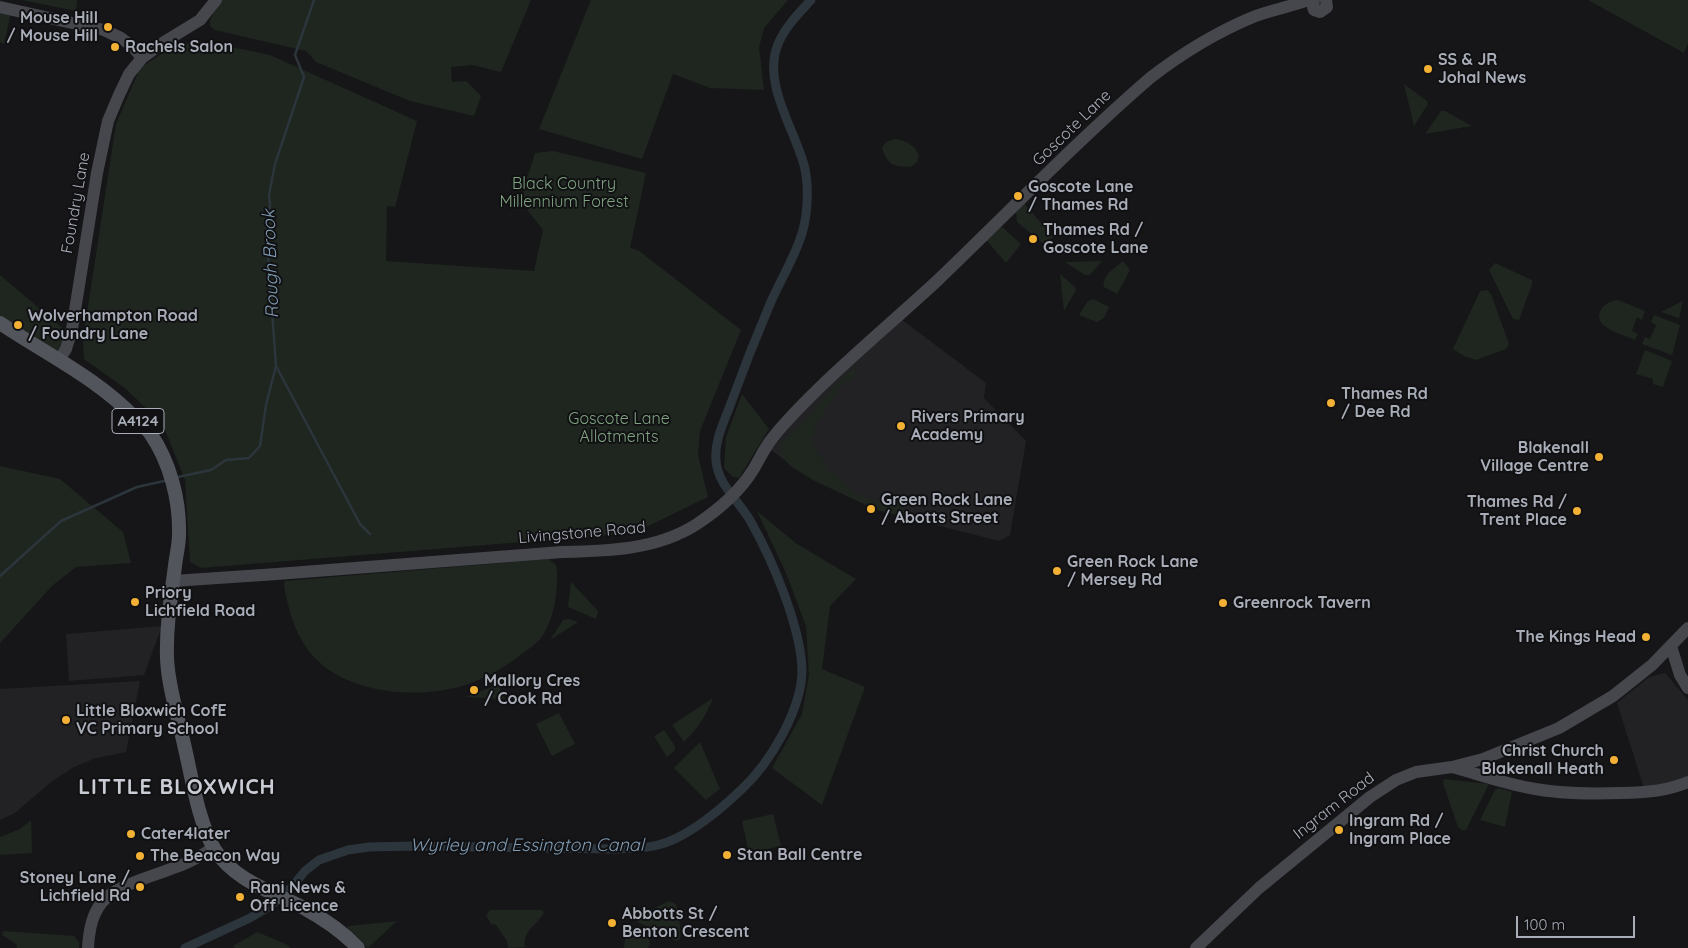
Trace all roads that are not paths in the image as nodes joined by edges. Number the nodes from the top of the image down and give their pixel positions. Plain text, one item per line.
1 (216, 0) edge
2 (1327, 1) edge
3 (1312, 3) edge
4 (0, 7) edge
5 (142, 58) junction
6 (900, 315) joint
7 (0, 323) edge
8 (59, 360) junction
9 (173, 581) junction
10 (1688, 628) edge
11 (1671, 646) junction
12 (1688, 688) edge
13 (1483, 759) junction
14 (1452, 767) junction
15 (1489, 777) junction
16 (1688, 782) edge
17 (214, 848) junction
18 (88, 948) edge
19 (358, 948) edge
20 (1196, 948) edge

1 - 5 street, Foundry Lane
2 - 3 street, Goscote Lane
3 - 6 street, Goscote Lane
4 - 5 street
5 - 8 street, Foundry Lane
6 - 9 street, Livingstone Road
7 - 8 main road, A4124
8 - 9 main road, A4124
9 - 17 main road, A4124
10 - 11 street, Ingram Road
11 - 12 street
11 - 13 street, Ingram Road
13 - 14 street, Ingram Road
13 - 15 street
14 - 15 street
14 - 20 street, Ingram Road
15 - 16 street
17 - 18 street
17 - 19 main road, A4124

